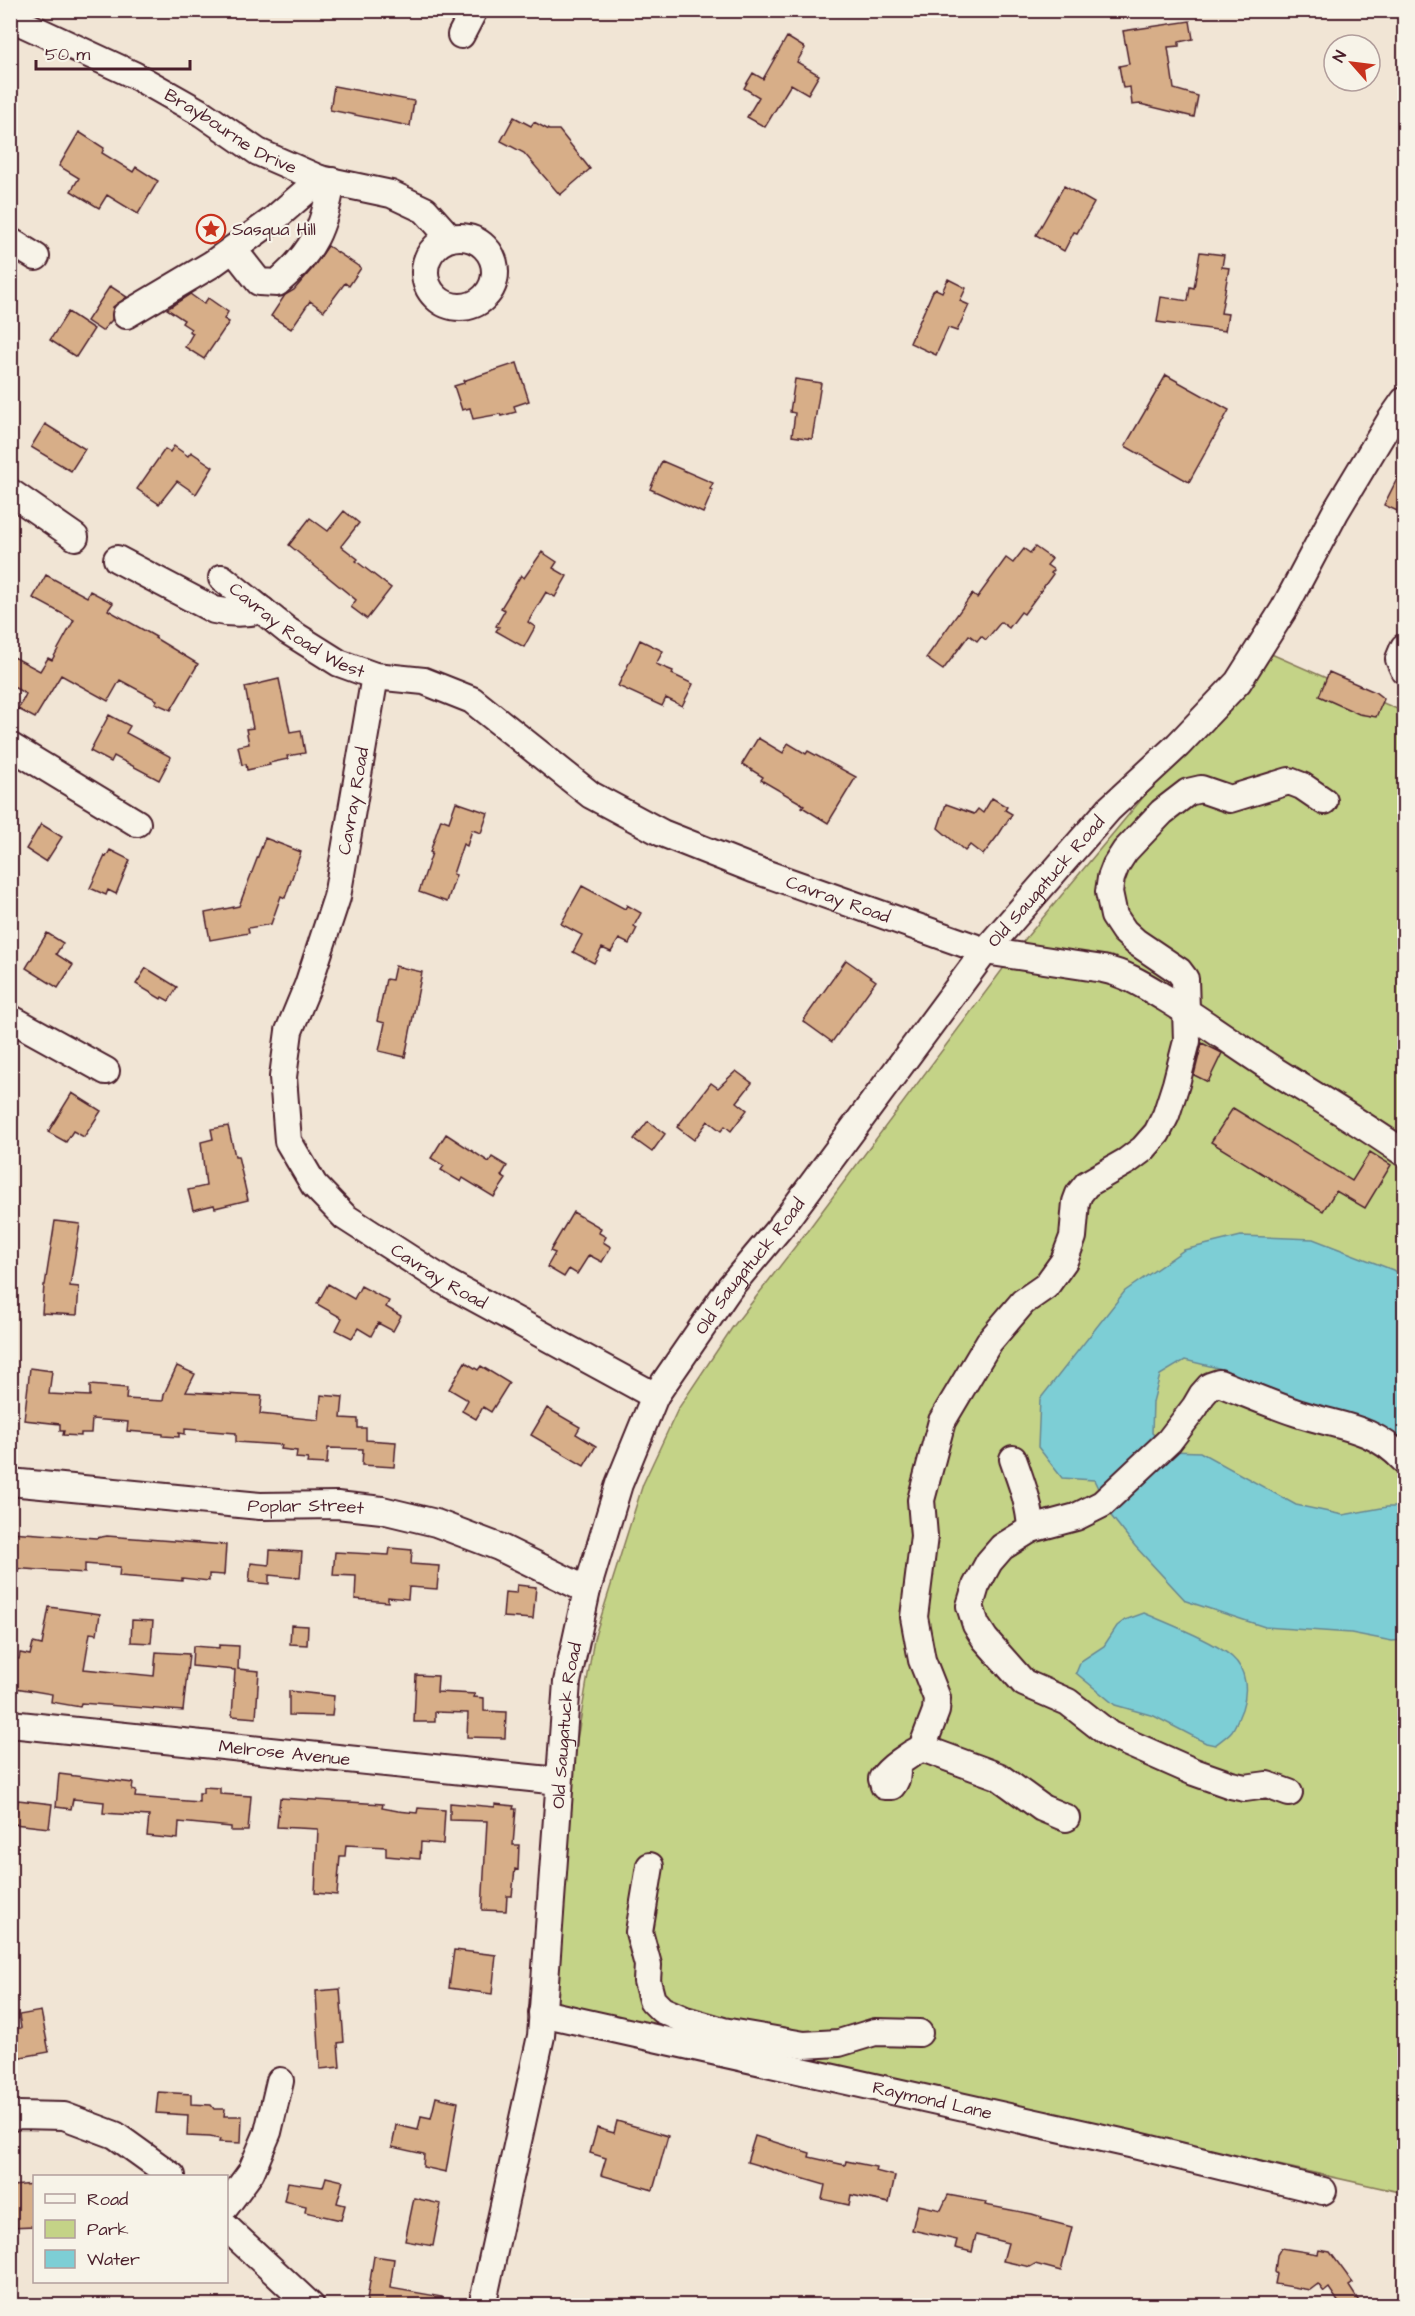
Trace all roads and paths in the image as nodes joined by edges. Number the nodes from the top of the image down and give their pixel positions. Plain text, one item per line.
1 (474, 10) edge
2 (10, 15) edge
3 (461, 35) dead end
4 (326, 180) junction
5 (450, 238) dead end
6 (10, 242) edge
7 (233, 249) junction
8 (36, 257) dead end
9 (126, 315) dead end
10 (1404, 401) edge
11 (1393, 437) edge
12 (10, 492) edge
13 (75, 537) dead end
14 (117, 559) dead end
15 (222, 578) dead end
16 (262, 610) junction
17 (1404, 647) edge
18 (1404, 670) edge
19 (375, 676) junction
20 (10, 746) edge
21 (1324, 801) dead end
22 (137, 823) dead end
23 (985, 951) junction
24 (1187, 1012) junction
25 (10, 1018) edge
26 (106, 1071) dead end
27 (1404, 1153) edge
28 (655, 1396) junction
29 (1013, 1459) dead end
30 (1404, 1461) edge
31 (10, 1482) edge
32 (1031, 1529) junction
33 (587, 1590) junction
34 (10, 1724) edge
35 (922, 1748) junction
36 (896, 1767) dead end
37 (560, 1781) junction
38 (1288, 1792) dead end
39 (1066, 1818) dead end
40 (650, 1866) dead end
41 (542, 2013) junction
42 (919, 2033) dead end
43 (280, 2081) dead end
44 (10, 2118) edge
45 (171, 2175) edge
46 (1323, 2192) dead end
47 (228, 2203) edge
48 (228, 2229) edge
49 (311, 2306) edge
50 (482, 2306) edge

1 - 3 street
2 - 4 street, Braybourne Drive
4 - 5 street, Braybourne Drive
4 - 7 street
4 - 7 street
6 - 8 street
7 - 9 street
10 - 11 street, Old Saugatuck Road
11 - 23 street, Old Saugatuck Road
12 - 13 street
14 - 16 street
15 - 16 street, Cavray Road West
16 - 19 street, Cavray Road West
17 - 18 street
19 - 23 street, Cavray Road
19 - 28 street, Cavray Road
20 - 22 street
21 - 24 street
23 - 24 street, Cavray Road
23 - 28 street, Old Saugatuck Road
24 - 27 street, Cavray Road
24 - 35 street
25 - 26 street
28 - 33 street, Old Saugatuck Road
29 - 32 street
30 - 32 street
31 - 33 street, Poplar Street
32 - 38 street
33 - 37 street, Old Saugatuck Road
34 - 37 street, Melrose Avenue
35 - 36 street
35 - 39 street
37 - 41 street, Old Saugatuck Road
40 - 42 street
41 - 46 street, Raymond Lane
41 - 50 street, Old Saugatuck Road
43 - 47 street
44 - 45 street
48 - 49 street

